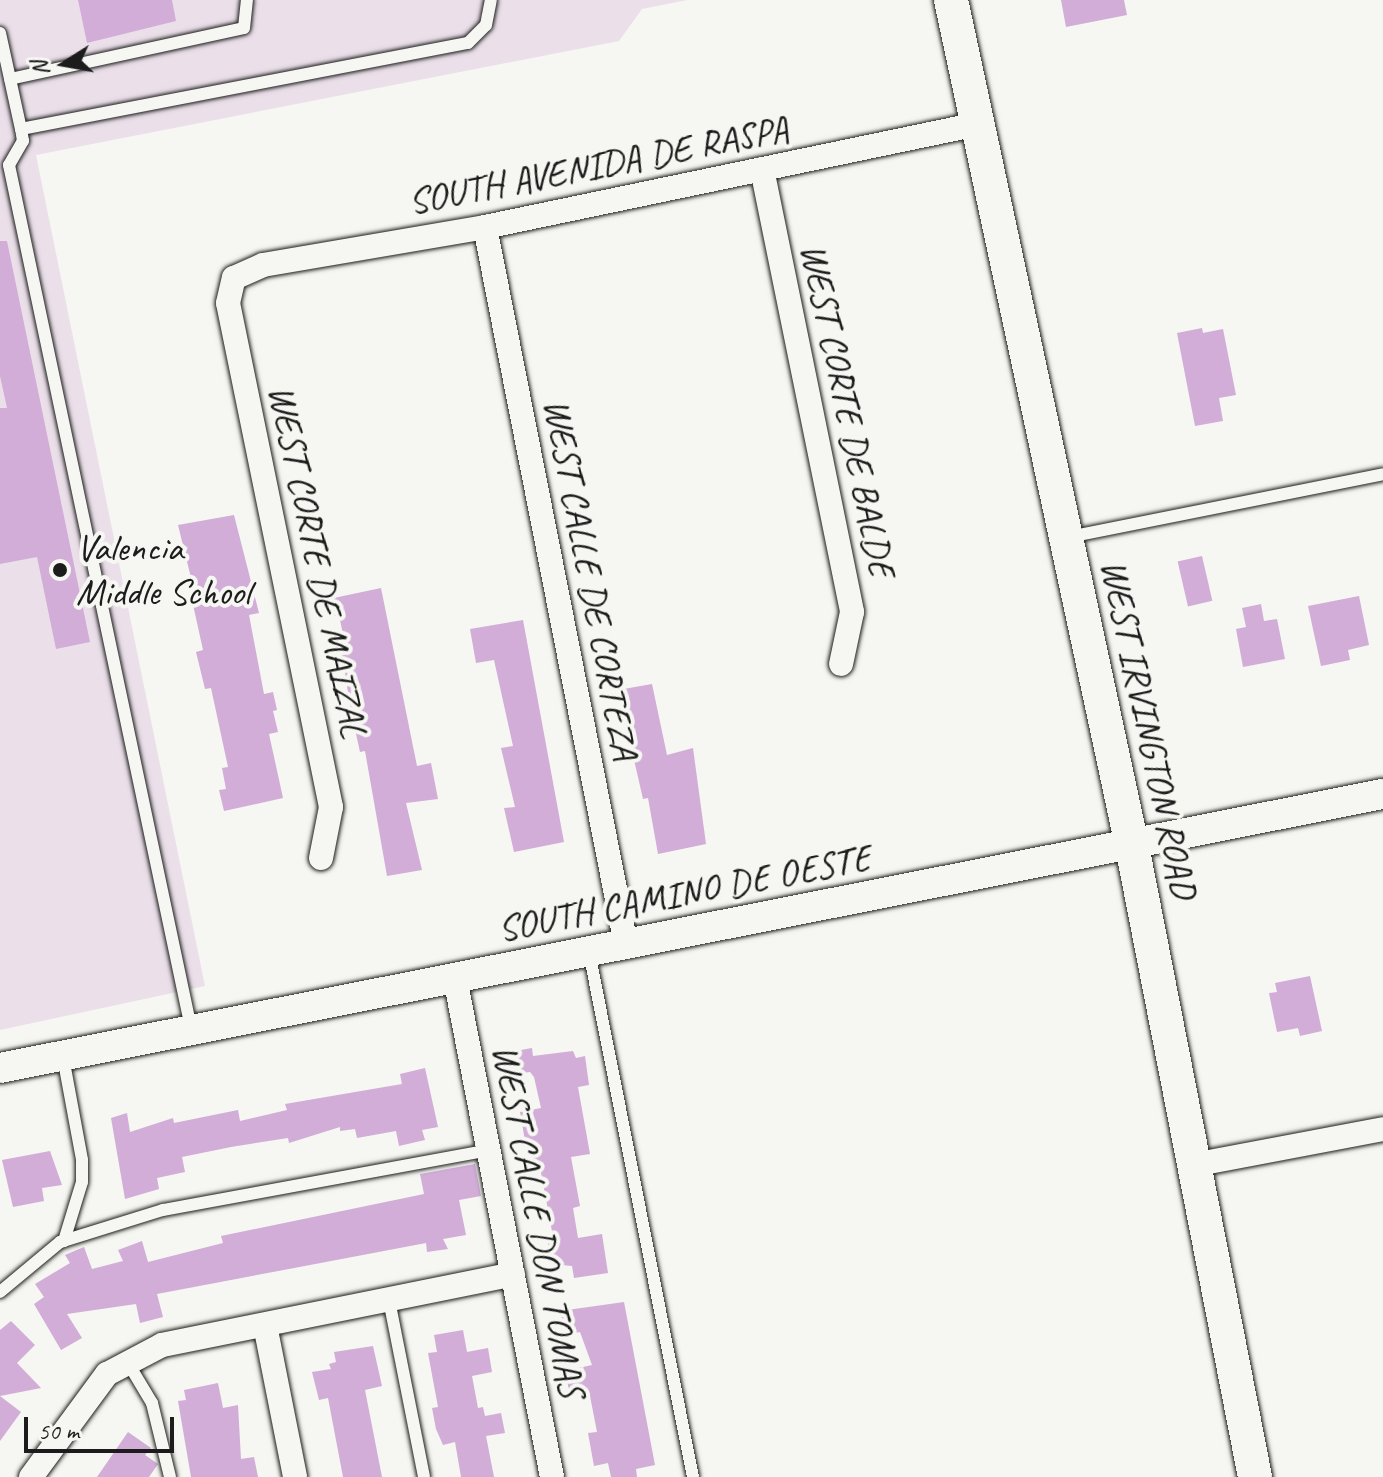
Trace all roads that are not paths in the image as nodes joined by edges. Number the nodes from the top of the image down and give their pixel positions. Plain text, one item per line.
1 (247, 0) edge
2 (491, 0) edge
3 (951, 0) edge
4 (0, 33) edge
5 (10, 79) junction
6 (978, 124) junction
7 (21, 129) junction
8 (762, 169) junction
9 (485, 227) junction
10 (234, 278) joint
11 (1383, 474) edge
12 (1066, 538) junction
13 (841, 664) dead end
14 (1383, 794) edge
15 (1132, 846) junction
16 (321, 858) dead end
17 (626, 945) junction
18 (589, 952) junction
19 (455, 978) junction
20 (191, 1031) junction
21 (63, 1056) junction
22 (0, 1068) edge
23 (1383, 1129) edge
24 (489, 1150) junction
25 (1193, 1165) junction
26 (64, 1241) junction
27 (513, 1274) junction
28 (0, 1292) edge
29 (389, 1300) junction
30 (265, 1325) junction
31 (128, 1363) junction
32 (31, 1477) edge
33 (170, 1477) edge
34 (295, 1477) edge
35 (424, 1477) edge
36 (552, 1477) edge
37 (693, 1477) edge
38 (1255, 1477) edge

1 - 5 lane
2 - 7 lane
3 - 6 main road, WEST IRVINGTON ROAD
4 - 5 lane
5 - 7 lane
6 - 8 street, SOUTH AVENIDA DE RASPA
6 - 12 main road, WEST IRVINGTON ROAD
7 - 20 lane
8 - 9 street, SOUTH AVENIDA DE RASPA
8 - 13 street, WEST CORTE DE BALDE
9 - 10 street, SOUTH AVENIDA DE RASPA
9 - 17 street, WEST CALLE DE CORTEZA
10 - 16 street, WEST CORTE DE MAIZAL
11 - 12 lane
12 - 15 main road, WEST IRVINGTON ROAD
14 - 15 street, SOUTH CAMINO DE OESTE
15 - 17 street, SOUTH CAMINO DE OESTE
15 - 25 main road, WEST IRVINGTON ROAD
17 - 18 street, SOUTH CAMINO DE OESTE
18 - 19 street, SOUTH CAMINO DE OESTE
18 - 37 lane
19 - 20 street, SOUTH CAMINO DE OESTE
19 - 24 street, WEST CALLE DON TOMAS
20 - 21 street, SOUTH CAMINO DE OESTE
21 - 22 street, SOUTH CAMINO DE OESTE
21 - 26 lane
23 - 25 street
24 - 26 lane
24 - 27 street, WEST CALLE DON TOMAS
25 - 38 main road, WEST IRVINGTON ROAD
26 - 28 lane
27 - 29 street
27 - 36 street, WEST CALLE DON TOMAS
29 - 30 street
29 - 35 lane
30 - 31 street
30 - 34 street
31 - 32 street
31 - 33 lane

